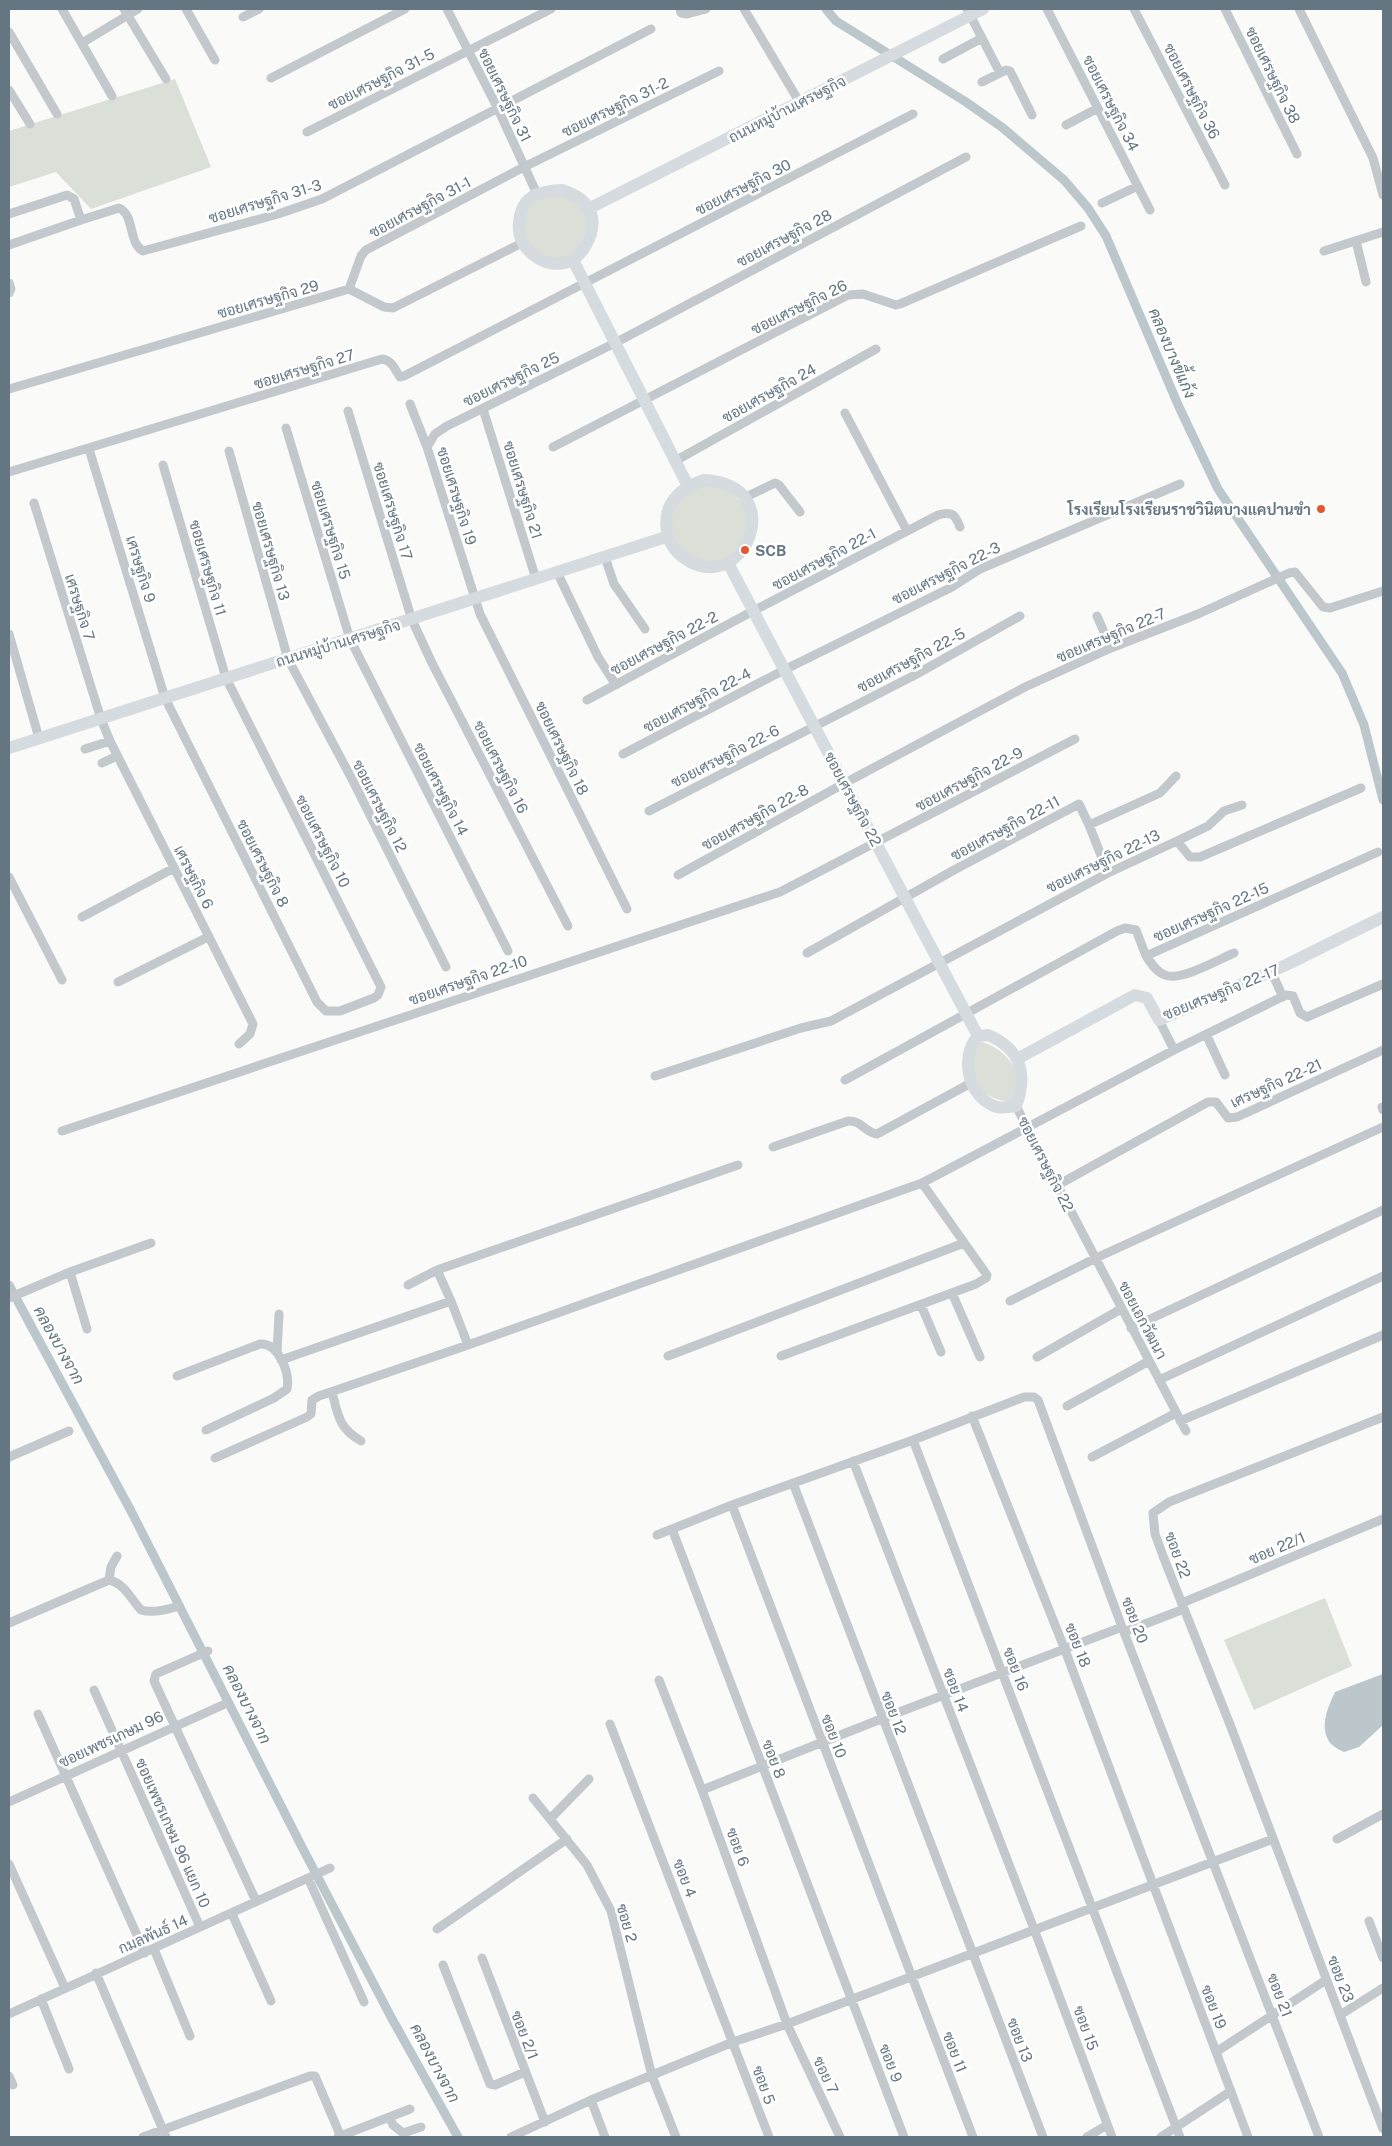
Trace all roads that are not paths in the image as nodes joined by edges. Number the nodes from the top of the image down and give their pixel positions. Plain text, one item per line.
1 (62, 9) edge
2 (138, 9) edge
3 (186, 9) edge
4 (259, 9) edge
5 (405, 9) edge
6 (447, 9) edge
7 (551, 9) edge
8 (680, 9) edge
9 (706, 9) edge
10 (744, 9) edge
11 (983, 9) edge
12 (1047, 9) edge
13 (1134, 9) edge
14 (1225, 9) edge
15 (1299, 9) edge
16 (126, 12) edge
17 (968, 12) edge
18 (243, 16) dead end
19 (651, 29) dead end
20 (9, 32) edge
21 (982, 38) junction
22 (82, 43) junction
23 (468, 50) junction
24 (943, 59) dead end
25 (215, 60) dead end
26 (718, 71) dead end
27 (1000, 73) junction
28 (271, 78) dead end
29 (166, 79) dead end
30 (982, 82) dead end
31 (9, 90) edge
32 (112, 96) dead end
33 (800, 103) junction
34 (1098, 108) junction
35 (498, 109) junction
36 (57, 114) dead end
37 (913, 114) dead end
38 (1032, 115) dead end
39 (30, 124) dead end
40 (1066, 125) dead end
41 (307, 132) dead end
42 (1297, 154) dead end
43 (966, 158) dead end
44 (524, 167) junction
45 (1225, 185) dead end
46 (1138, 186) junction
47 (537, 194) junction
48 (1383, 195) edge
49 (1102, 203) dead end
50 (590, 208) junction
51 (1150, 210) dead end
52 (9, 214) edge
53 (81, 220) junction
54 (1081, 226) dead end
55 (1383, 232) edge
56 (1356, 241) junction
57 (522, 243) junction
58 (9, 245) edge
59 (1324, 251) dead end
60 (574, 262) junction
61 (1366, 282) dead end
62 (9, 283) edge
63 (585, 284) junction
64 (350, 290) junction
65 (9, 293) edge
66 (615, 343) junction
67 (876, 349) dead end
68 (9, 390) edge
69 (644, 400) junction
70 (410, 404) dead end
71 (483, 409) junction
72 (348, 411) dead end
73 (845, 413) dead end
74 (286, 428) dead end
75 (427, 447) junction
76 (554, 447) dead end
77 (89, 449) junction
78 (229, 451) dead end
79 (675, 460) junction
80 (163, 465) dead end
81 (9, 472) edge
82 (1180, 484) dead end
83 (688, 486) junction
84 (744, 498) junction
85 (34, 503) dead end
86 (800, 512) dead end
87 (960, 527) dead end
88 (907, 531) junction
89 (666, 537) junction
90 (604, 557) junction
91 (728, 563) junction
92 (557, 572) junction
93 (536, 579) junction
94 (1383, 591) edge
95 (474, 599) junction
96 (753, 611) junction
97 (1020, 616) dead end
98 (1097, 616) dead end
99 (412, 620) junction
100 (646, 629) dead end
101 (9, 634) edge
102 (350, 640) junction
103 (1111, 648) junction
104 (288, 659) junction
105 (784, 670) junction
106 (226, 678) junction
107 (616, 685) junction
108 (165, 698) junction
109 (587, 700) dead end
110 (101, 719) junction
111 (814, 726) junction
112 (39, 738) junction
113 (1074, 739) dead end
114 (110, 741) junction
115 (9, 748) edge
116 (85, 749) dead end
117 (623, 754) dead end
118 (117, 756) junction
119 (102, 763) dead end
120 (1176, 776) dead end
121 (845, 783) junction
122 (1361, 788) dead end
123 (1242, 805) dead end
124 (649, 811) dead end
125 (1090, 825) junction
126 (1177, 841) junction
127 (877, 843) junction
128 (1378, 852) dead end
129 (174, 868) junction
130 (1108, 873) junction
131 (678, 875) dead end
132 (9, 877) edge
133 (906, 898) junction
134 (626, 908) dead end
135 (82, 917) dead end
136 (1383, 917) edge
137 (568, 926) dead end
138 (208, 937) junction
139 (508, 951) dead end
140 (806, 953) dead end
141 (1234, 953) dead end
142 (1146, 956) junction
143 (939, 962) junction
144 (446, 966) dead end
145 (1271, 971) junction
146 (62, 980) dead end
147 (118, 982) dead end
148 (1383, 984) edge
149 (1283, 997) junction
150 (356, 1005) joint
151 (966, 1014) junction
152 (1159, 1020) junction
153 (1206, 1034) junction
154 (978, 1036) junction
155 (239, 1044) dead end
156 (1174, 1050) junction
157 (1383, 1050) edge
158 (1017, 1059) junction
159 (1225, 1075) dead end
160 (655, 1076) dead end
161 (845, 1080) dead end
162 (971, 1083) junction
163 (1016, 1106) junction
164 (1026, 1126) junction
165 (1383, 1127) edge
166 (62, 1131) dead end
167 (773, 1147) dead end
168 (738, 1165) dead end
169 (922, 1183) junction
170 (1056, 1186) junction
171 (1383, 1210) edge
172 (1076, 1222) joint
173 (964, 1243) junction
174 (151, 1244) dead end
175 (1096, 1258) junction
176 (437, 1270) junction
177 (70, 1272) junction
178 (1383, 1276) edge
179 (408, 1285) dead end
180 (952, 1293) junction
181 (12, 1297) edge
182 (451, 1301) junction
183 (1010, 1301) dead end
184 (921, 1305) junction
185 (1121, 1310) junction
186 (278, 1314) dead end
187 (1131, 1328) junction
188 (87, 1329) dead end
189 (1383, 1335) edge
190 (468, 1345) junction
191 (941, 1352) dead end
192 (279, 1356) junction
193 (668, 1356) dead end
194 (781, 1356) dead end
195 (1037, 1357) dead end
196 (980, 1358) dead end
197 (1149, 1361) junction
198 (177, 1376) dead end
199 (1159, 1380) junction
200 (332, 1392) junction
201 (1067, 1406) dead end
202 (972, 1416) junction
203 (1178, 1417) junction
204 (1383, 1417) edge
205 (206, 1430) dead end
206 (70, 1431) dead end
207 (1186, 1431) dead end
208 (912, 1440) junction
209 (361, 1441) dead end
210 (9, 1457) edge
211 (1092, 1457) dead end
212 (215, 1458) dead end
213 (853, 1461) junction
214 (793, 1483) junction
215 (732, 1505) junction
216 (1383, 1519) edge
217 (672, 1529) junction
218 (657, 1536) dead end
219 (117, 1556) dead end
220 (109, 1580) junction
221 (1183, 1606) junction
222 (176, 1607) dead end
223 (9, 1623) edge
224 (1123, 1629) junction
225 (1065, 1650) junction
226 (208, 1651) dead end
227 (1003, 1674) junction
228 (659, 1680) dead end
229 (94, 1690) dead end
230 (944, 1696) junction
231 (225, 1704) dead end
232 (38, 1714) dead end
233 (881, 1719) junction
234 (610, 1724) dead end
235 (175, 1725) junction
236 (822, 1742) junction
237 (120, 1750) junction
238 (762, 1767) junction
239 (66, 1775) junction
240 (589, 1779) dead end
241 (702, 1790) junction
242 (533, 1798) dead end
243 (9, 1802) edge
244 (1383, 1814) edge
245 (550, 1819) junction
246 (1273, 1839) junction
247 (1337, 1839) dead end
248 (567, 1840) junction
249 (1214, 1863) junction
250 (9, 1864) edge
251 (330, 1868) dead end
252 (308, 1878) junction
253 (1153, 1886) junction
254 (256, 1902) junction
255 (1093, 1908) junction
256 (232, 1914) junction
257 (1369, 1921) dead end
258 (200, 1927) junction
259 (437, 1928) dead end
260 (1034, 1929) junction
261 (154, 1949) junction
262 (145, 1953) junction
263 (972, 1953) junction
264 (482, 1958) dead end
265 (1383, 1958) edge
266 (443, 1966) dead end
267 (96, 1973) junction
268 (912, 1977) junction
269 (1326, 1980) junction
270 (65, 1988) junction
271 (1383, 1988) edge
272 (852, 1998) junction
273 (41, 1999) junction
274 (271, 2001) dead end
275 (364, 2002) dead end
276 (9, 2014) edge
277 (1272, 2014) junction
278 (1340, 2015) junction
279 (787, 2024) junction
280 (190, 2036) dead end
281 (733, 2042) junction
282 (1216, 2052) junction
283 (69, 2069) dead end
284 (525, 2072) junction
285 (9, 2076) edge
286 (652, 2076) junction
287 (13, 2085) dead end
288 (1231, 2091) junction
289 (591, 2100) junction
290 (410, 2110) dead end
291 (390, 2118) junction
292 (545, 2122) junction
293 (1107, 2125) junction
294 (421, 2128) dead end
295 (1176, 2128) junction
296 (1383, 2129) edge
297 (165, 2134) edge
298 (523, 2135) edge
299 (143, 2137) edge
300 (340, 2137) edge
301 (511, 2137) edge
302 (605, 2137) edge
303 (676, 2137) edge
304 (769, 2137) edge
305 (840, 2137) edge
306 (904, 2137) edge
307 (973, 2137) edge
308 (1042, 2137) edge
309 (1087, 2137) edge
310 (1112, 2137) edge
311 (1161, 2137) edge
312 (1180, 2137) edge
313 (1248, 2137) edge
314 (1319, 2137) edge

1 - 22 street
2 - 16 street
3 - 25 street
4 - 18 street
5 - 28 street
6 - 23 street, ซอยเศรษฐกิจ 31
7 - 23 street, ซอยเศรษฐกิจ 31-5
8 - 9 street
10 - 33 street
11 - 17 street, ถนนหมู่บ้านเศรษฐกิจ
12 - 34 street, ซอยเศรษฐกิจ 34
13 - 45 street, ซอยเศรษฐกิจ 36
14 - 42 street, ซอยเศรษฐกิจ 38
15 - 48 street
16 - 22 street
16 - 29 street
17 - 21 street
17 - 33 street, ถนนหมู่บ้านเศรษฐกิจ
19 - 35 street
20 - 36 street
21 - 24 street
21 - 27 street
22 - 32 street
23 - 35 street, ซอยเศรษฐกิจ 31
23 - 41 street, ซอยเศรษฐกิจ 31-5
26 - 44 street, ซอยเศรษฐกิจ 31-2
27 - 30 street
27 - 38 street
31 - 39 street
33 - 50 street, ถนนหมู่บ้านเศรษฐกิจ
34 - 40 street
34 - 46 street, ซอยเศรษฐกิจ 34
35 - 44 street, ซอยเศรษฐกิจ 31
35 - 53 street, ซอยเศรษฐกิจ 31-3
37 - 63 street, ซอยเศรษฐกิจ 30
43 - 66 street, ซอยเศรษฐกิจ 28
44 - 47 street, ซอยเศรษฐกิจ 31
44 - 64 street, ซอยเศรษฐกิจ 31-1
46 - 49 street
46 - 51 street, ซอยเศรษฐกิจ 34
47 - 50 street
47 - 57 street
50 - 60 street
52 - 53 street
53 - 58 street, ซอยเศรษฐกิจ 31-3
54 - 69 street, ซอยเศรษฐกิจ 26
55 - 56 street
56 - 59 street
56 - 61 street
57 - 60 street
57 - 64 street
60 - 63 street
62 - 65 street
63 - 66 street
63 - 77 street, ซอยเศรษฐกิจ 27
64 - 68 street, ซอยเศรษฐกิจ 29
66 - 69 street
66 - 71 street, ซอยเศรษฐกิจ 25
67 - 79 street, ซอยเศรษฐกิจ 24
69 - 76 street, ซอยเศรษฐกิจ 26
69 - 79 street
70 - 75 street, ซอยเศรษฐกิจ 19
71 - 75 street, ซอยเศรษฐกิจ 25
71 - 93 street, ซอยเศรษฐกิจ 21
72 - 99 street, ซอยเศรษฐกิจ 17
73 - 88 street
74 - 102 street, ซอยเศรษฐกิจ 15
75 - 95 street, ซอยเศรษฐกิจ 19
77 - 81 street, ซอยเศรษฐกิจ 27
77 - 108 street, เศรษฐกิจ 9
78 - 104 street, ซอยเศรษฐกิจ 13
79 - 83 street
80 - 106 street, ซอยเศรษฐกิจ 11
82 - 105 street, ซอยเศรษฐกิจ 22-3
83 - 84 street
83 - 89 street
84 - 86 street
84 - 91 street
85 - 110 street, เศรษฐกิจ 7
87 - 88 street, ซอยเศรษฐกิจ 22-1
88 - 96 street, ซอยเศรษฐกิจ 22-1
89 - 90 street, ถนนหมู่บ้านเศรษฐกิจ
89 - 91 street
90 - 92 street, ถนนหมู่บ้านเศรษฐกิจ
90 - 100 street
91 - 96 street, ซอยเศรษฐกิจ 22
92 - 93 street, ถนนหมู่บ้านเศรษฐกิจ
92 - 107 street
93 - 95 street, ถนนหมู่บ้านเศรษฐกิจ
94 - 103 street, ซอยเศรษฐกิจ 22-7
95 - 99 street, ถนนหมู่บ้านเศรษฐกิจ
95 - 134 street, ซอยเศรษฐกิจ 18
96 - 105 street, ซอยเศรษฐกิจ 22
96 - 107 street, ซอยเศรษฐกิจ 22-2
97 - 111 street, ซอยเศรษฐกิจ 22-5
98 - 103 street
99 - 102 street, ถนนหมู่บ้านเศรษฐกิจ
99 - 137 street, ซอยเศรษฐกิจ 16
101 - 112 street
102 - 104 street, ถนนหมู่บ้านเศรษฐกิจ
102 - 139 street, ซอยเศรษฐกิจ 14
103 - 121 street, ซอยเศรษฐกิจ 22-7
104 - 106 street, ถนนหมู่บ้านเศรษฐกิจ
104 - 144 street, ซอยเศรษฐกิจ 12
105 - 111 street, ซอยเศรษฐกิจ 22
105 - 117 street, ซอยเศรษฐกิจ 22-4
106 - 108 street, ถนนหมู่บ้านเศรษฐกิจ
106 - 150 street, ซอยเศรษฐกิจ 10
107 - 109 street, ซอยเศรษฐกิจ 22-2
108 - 110 street, ถนนหมู่บ้านเศรษฐกิจ
108 - 150 street, ซอยเศรษฐกิจ 8
110 - 112 street, ถนนหมู่บ้านเศรษฐกิจ
110 - 114 street, เศรษฐกิจ 6
111 - 121 street, ซอยเศรษฐกิจ 22
111 - 124 street, ซอยเศรษฐกิจ 22-6
112 - 115 street, ถนนหมู่บ้านเศรษฐกิจ
113 - 127 street, ซอยเศรษฐกิจ 22-9
114 - 116 street
114 - 118 street, เศรษฐกิจ 6
118 - 119 street
118 - 129 street, เศรษฐกิจ 6
120 - 125 street
121 - 127 street, ซอยเศรษฐกิจ 22
121 - 131 street, ซอยเศรษฐกิจ 22-8
122 - 126 street, ซอยเศรษฐกิจ 22-13
123 - 126 street
125 - 130 street, ซอยเศรษฐกิจ 22-11
125 - 133 street, ซอยเศรษฐกิจ 22-11
126 - 130 street, ซอยเศรษฐกิจ 22-13
127 - 133 street, ซอยเศรษฐกิจ 22
127 - 166 street, ซอยเศรษฐกิจ 22-10
128 - 142 street, ซอยเศรษฐกิจ 22-15
129 - 135 street
129 - 138 street, เศรษฐกิจ 6
130 - 143 street, ซอยเศรษฐกิจ 22-13
132 - 146 street
133 - 140 street
133 - 143 street, ซอยเศรษฐกิจ 22
136 - 145 street, ซอยเศรษฐกิจ 22-17
138 - 147 street
138 - 155 street, เศรษฐกิจ 6
141 - 142 street
142 - 151 street, ซอยเศรษฐกิจ 22-15
143 - 151 street, ซอยเศรษฐกิจ 22
143 - 160 street, ซอยเศรษฐกิจ 22-13
145 - 149 street
145 - 152 street, ซอยเศรษฐกิจ 22-17
148 - 149 street
149 - 153 street
151 - 154 street, ซอยเศรษฐกิจ 22
151 - 161 street
152 - 156 street
152 - 158 street, ซอยเศรษฐกิจ 22-17
153 - 156 street
153 - 159 street
154 - 158 street
154 - 162 street
156 - 164 street
157 - 170 street, เศรษฐกิจ 22-21
158 - 163 street, ซอยเศรษฐกิจ 22
162 - 163 street, ซอยเศรษฐกิจ 22
162 - 167 street
163 - 164 street, ซอยเศรษฐกิจ 22
164 - 169 street
164 - 170 street, ซอยเศรษฐกิจ 22
165 - 175 street
168 - 176 street
169 - 173 street
169 - 190 street
170 - 172 street, ซอยเศรษฐกิจ 22
171 - 187 street
172 - 175 street, ซอยเอกวัฒนา
173 - 180 street
173 - 193 street
174 - 177 street
175 - 183 street
175 - 185 street, ซอยเอกวัฒนา
176 - 179 street
176 - 182 street
177 - 181 street
177 - 188 street
178 - 199 street
180 - 184 street
180 - 196 street
182 - 190 street
182 - 192 street
184 - 191 street
184 - 194 street
185 - 187 street, ซอยเอกวัฒนา
185 - 195 street
186 - 192 street
187 - 197 street, ซอยเอกวัฒนา
189 - 203 street
190 - 200 street
192 - 198 street
192 - 205 street
197 - 199 street, ซอยเอกวัฒนา
197 - 201 street
199 - 203 street, ซอยเอกวัฒนา
200 - 209 street
200 - 212 street
202 - 208 street
202 - 224 street, ซอย 20
202 - 225 street, ซอย 18
203 - 207 street, ซอยเอกวัฒนา
203 - 211 street
204 - 221 street, ซอย 22
206 - 210 street
208 - 213 street
208 - 227 street, ซอย 16
213 - 214 street
213 - 230 street, ซอย 14
214 - 215 street
214 - 233 street, ซอย 12
215 - 217 street
215 - 236 street, ซอย 10
216 - 221 street, ซอย 22/1
217 - 218 street
217 - 238 street, ซอย 8
219 - 220 street
220 - 222 street
220 - 223 street
221 - 224 street, ซอย 22/1
221 - 246 street, ซอย 22
224 - 225 street, ซอย 22/1
224 - 249 street, ซอย 20
225 - 227 street, ซอย 22/1
225 - 253 street, ซอย 18
226 - 235 street
227 - 230 street, ซอย 22/1
227 - 255 street, ซอย 16
228 - 241 street, ซอย 6
229 - 237 street, ซอยเพชรเกษม 96 แยก 10
230 - 233 street, ซอย 22/1
230 - 260 street, ซอย 14
231 - 235 street, ซอยเพชรเกษม 96
232 - 239 street
233 - 236 street, ซอย 22/1
233 - 263 street, ซอย 12
234 - 281 street, ซอย 4
235 - 237 street, ซอยเพชรเกษม 96
235 - 254 street
236 - 238 street, ซอย 22/1
236 - 268 street, ซอย 10
237 - 239 street, ซอยเพชรเกษม 96
237 - 258 street, ซอยเพชรเกษม 96 แยก 10
238 - 241 street, ซอย 22/1
238 - 272 street, ซอย 8
239 - 243 street, ซอยเพชรเกษม 96
239 - 262 street
240 - 245 street
241 - 279 street, ซอย 6
242 - 245 street, ซอย 2
244 - 247 street
245 - 248 street, ซอย 2
246 - 249 street
246 - 269 street, ซอย 23
248 - 259 street
248 - 286 street, ซอย 2
249 - 253 street
249 - 277 street, ซอย 21
250 - 270 street
251 - 252 street, กมลพันธ์ 14
252 - 254 street, กมลพันธ์ 14
252 - 275 street
253 - 255 street
253 - 282 street, ซอย 19
254 - 256 street, กมลพันธ์ 14
255 - 260 street
255 - 295 street, ซอย 16
256 - 258 street, กมลพันธ์ 14
256 - 274 street
257 - 265 street
258 - 261 street, กมลพันธ์ 14
260 - 263 street
260 - 293 street, ซอย 15
261 - 262 street, กมลพันธ์ 14
261 - 280 street
262 - 267 street, กมลพันธ์ 14
263 - 268 street
263 - 308 street, ซอย 13
264 - 284 street, ซอย 2/1
266 - 284 street
267 - 270 street, กมลพันธ์ 14
267 - 297 street
268 - 272 street
268 - 307 street, ซอย 11
269 - 277 street
269 - 278 street, ซอย 23
270 - 273 street, กมลพันธ์ 14
271 - 278 street
272 - 279 street
272 - 306 street, ซอย 9
273 - 276 street, กมลพันธ์ 14
273 - 283 street
277 - 282 street
277 - 314 street, ซอย 21
278 - 296 street, ซอย 23
279 - 281 street
279 - 305 street, ซอย 7
281 - 286 street
281 - 304 street, ซอย 5
282 - 288 street, ซอย 19
284 - 292 street, ซอย 2/1
285 - 287 street
286 - 289 street
286 - 303 street, ซอย 2
288 - 295 street
288 - 313 street, ซอย 19
289 - 292 street
289 - 302 street
290 - 291 street
291 - 294 street
291 - 300 street
292 - 298 street
293 - 309 street
293 - 310 street, ซอย 15
295 - 311 street
295 - 312 street, ซอย 16
297 - 299 street
297 - 300 street
298 - 301 street

